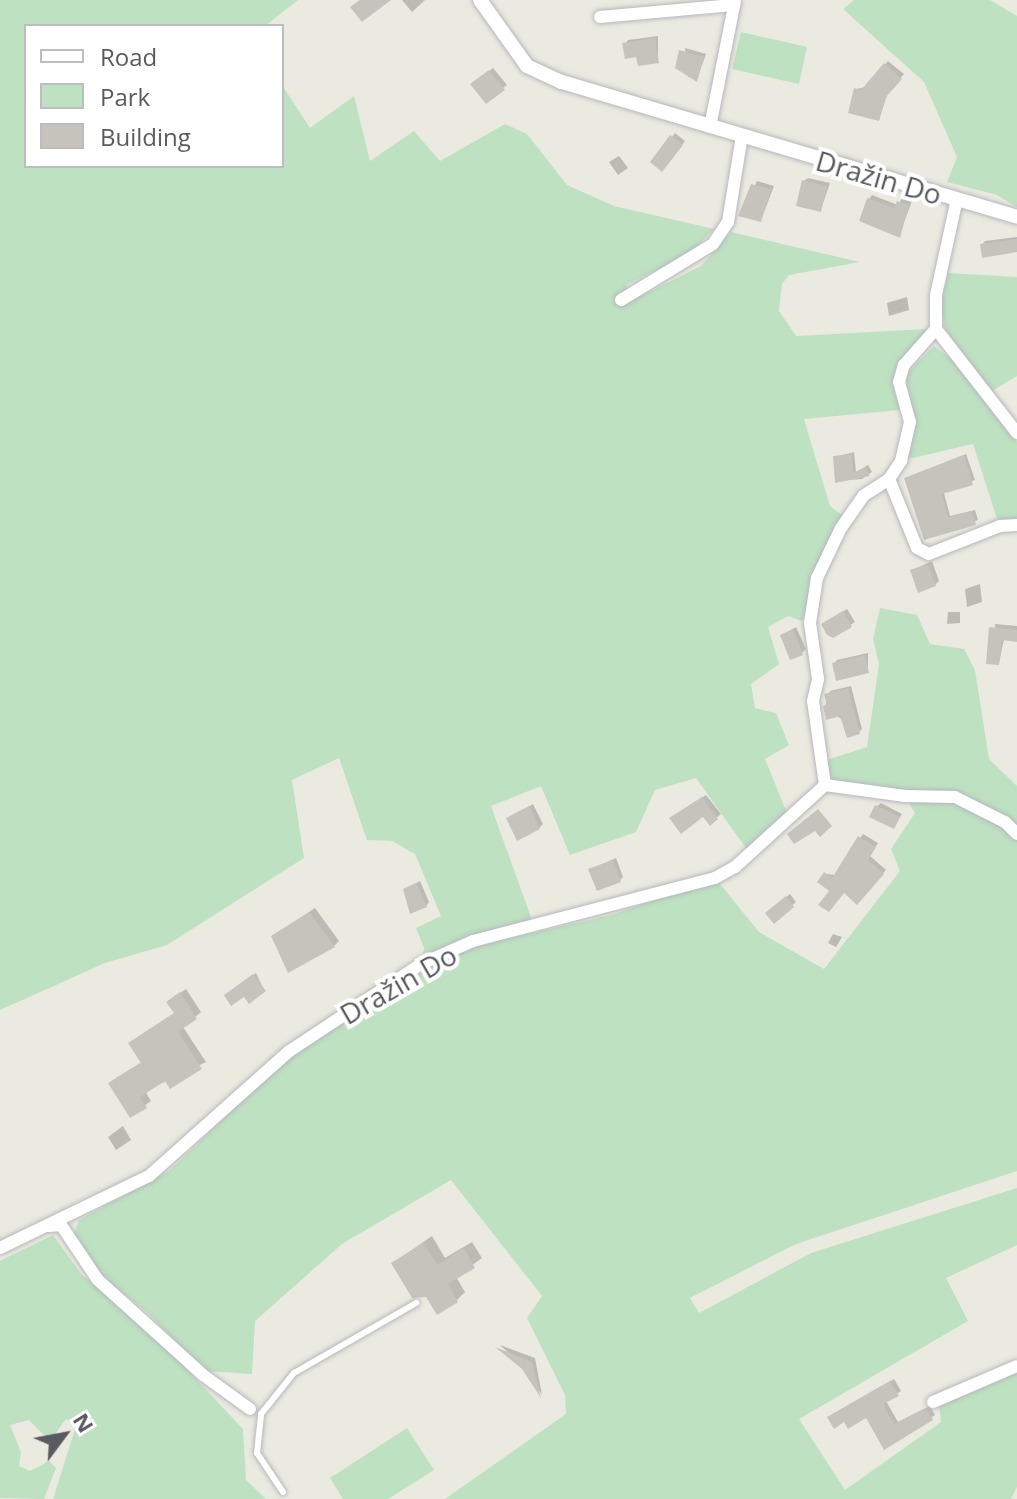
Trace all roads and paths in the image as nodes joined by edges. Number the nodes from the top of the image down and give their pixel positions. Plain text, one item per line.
1 (480, 0) edge
2 (734, 3) edge
3 (600, 17) dead end
4 (710, 127) junction
5 (742, 136) junction
6 (957, 199) junction
7 (1017, 217) edge
8 (621, 300) dead end
9 (936, 329) junction
10 (1017, 433) edge
11 (889, 479) junction
12 (1017, 525) edge
13 (825, 785) junction
14 (1017, 834) edge
15 (42, 1226) junction
16 (0, 1248) edge
17 (416, 1303) dead end
18 (1017, 1366) edge
19 (933, 1402) dead end
20 (256, 1412) junction
21 (283, 1492) dead end

1 - 4 street, Dražin Do
2 - 3 street
2 - 4 street
4 - 5 street, Dražin Do
5 - 6 street, Dražin Do
5 - 8 street
6 - 7 street, Dražin Do
6 - 9 street
9 - 10 street
9 - 11 street
11 - 12 street
11 - 13 street
13 - 14 street
13 - 15 street, Dražin Do
15 - 16 street, Dražin Do
15 - 20 street
17 - 20 lane
18 - 19 street
20 - 21 lane

